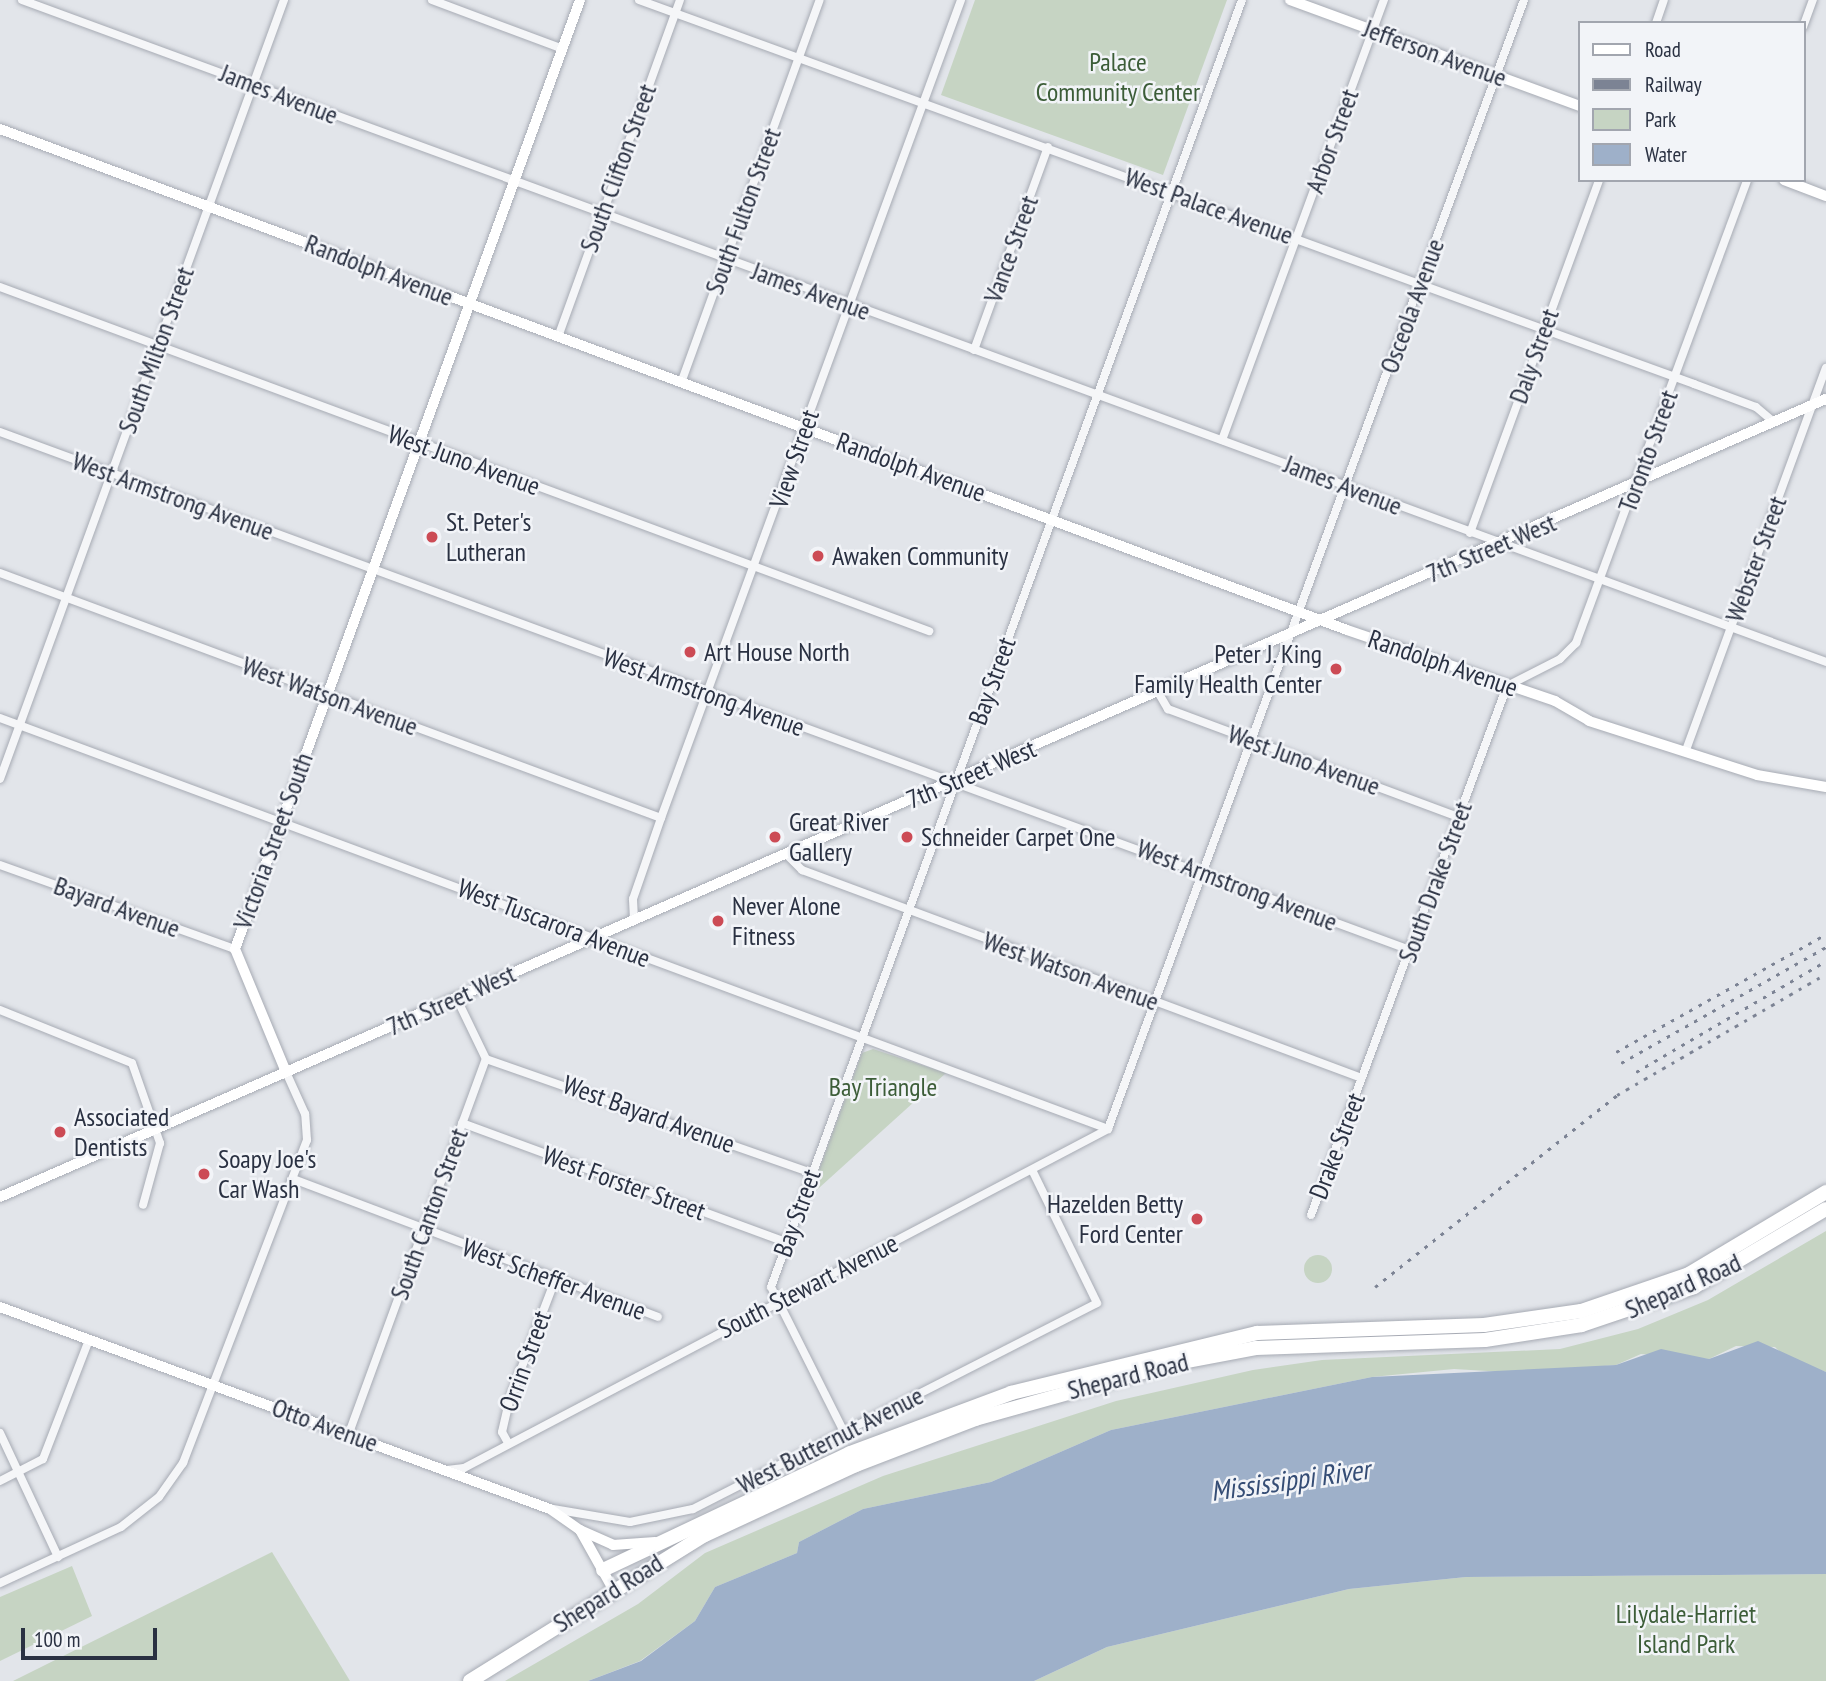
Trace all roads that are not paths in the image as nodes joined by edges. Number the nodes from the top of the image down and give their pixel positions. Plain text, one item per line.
1 (22, 0) edge
2 (284, 0) edge
3 (432, 0) edge
4 (580, 0) edge
5 (639, 0) edge
6 (680, 0) edge
7 (820, 0) edge
8 (961, 0) edge
9 (1242, 0) edge
10 (1290, 0) edge
11 (1384, 0) edge
12 (1524, 0) edge
13 (1664, 0) edge
14 (1813, 0) edge
15 (675, 13) junction
16 (1657, 21) edge
17 (1805, 22) edge
18 (1373, 30) junction
19 (563, 50) junction
20 (799, 59) junction
21 (1496, 75) junction
22 (253, 84) junction
23 (924, 104) junction
24 (1577, 105) edge
25 (0, 129) edge
26 (1048, 147) junction
27 (1598, 182) edge
28 (1746, 182) edge
29 (1789, 182) edge
30 (513, 183) junction
31 (1171, 192) junction
32 (1826, 196) edge
33 (209, 206) junction
34 (601, 215) junction
35 (1296, 239) junction
36 (727, 260) junction
37 (1420, 284) junction
38 (0, 287) edge
39 (469, 304) junction
40 (849, 306) junction
41 (1544, 331) junction
42 (558, 337) junction
43 (158, 345) junction
44 (974, 350) junction
45 (1826, 368) edge
46 (1675, 377) junction
47 (681, 383) junction
48 (1097, 395) junction
49 (1826, 399) edge
50 (1812, 405) junction
51 (1774, 422) junction
52 (804, 429) junction
53 (0, 432) edge
54 (1222, 440) junction
55 (418, 443) junction
56 (111, 474) junction
57 (1636, 484) junction
58 (1347, 487) junction
59 (1052, 519) junction
60 (1470, 533) junction
61 (1500, 544) junction
62 (755, 567) junction
63 (372, 569) junction
64 (0, 573) edge
65 (1601, 580) junction
66 (66, 598) junction
67 (1301, 612) junction
68 (1324, 621) junction
69 (1732, 629) junction
70 (929, 631) dead end
71 (1293, 634) junction
72 (1826, 663) edge
73 (1507, 686) junction
74 (1158, 692) junction
75 (708, 694) junction
76 (327, 695) junction
77 (0, 718) edge
78 (20, 725) junction
79 (1252, 741) junction
80 (1686, 750) junction
81 (0, 779) edge
82 (955, 781) junction
83 (1826, 787) edge
84 (1458, 817) junction
85 (661, 818) junction
86 (280, 821) junction
87 (786, 855) junction
88 (0, 865) edge
89 (1204, 872) junction
90 (908, 911) junction
91 (634, 919) junction
92 (594, 937) junction
93 (234, 949) junction
94 (1410, 950) junction
95 (456, 997) junction
96 (1157, 1002) junction
97 (0, 1010) edge
98 (862, 1041) junction
99 (486, 1059) junction
100 (286, 1072) junction
101 (1363, 1078) junction
102 (462, 1123) junction
103 (158, 1126) junction
104 (1108, 1129) junction
105 (1032, 1170) junction
106 (811, 1173) junction
107 (293, 1179) junction
108 (1826, 1192) edge
109 (0, 1197) edge
110 (143, 1205) dead end
111 (1826, 1209) edge
112 (1311, 1215) dead end
113 (424, 1230) junction
114 (786, 1242) junction
115 (555, 1280) junction
116 (776, 1303) junction
117 (0, 1307) edge
118 (658, 1317) dead end
119 (89, 1340) junction
120 (217, 1385) junction
121 (0, 1433) edge
122 (349, 1433) junction
123 (844, 1433) junction
124 (507, 1441) junction
125 (447, 1470) junction
126 (23, 1471) junction
127 (0, 1481) edge
128 (550, 1509) junction
129 (580, 1530) junction
130 (658, 1542) junction
131 (58, 1557) junction
132 (603, 1570) junction
133 (0, 1583) edge
134 (613, 1589) junction
135 (470, 1681) edge

1 - 22 street, James Avenue
2 - 22 street, South Milton Street
3 - 19 street
4 - 19 street, Victoria Street South
5 - 15 street, West Palace Avenue
6 - 15 street, South Clifton Street
7 - 20 street, South Fulton Street
8 - 23 street, View Street
9 - 31 street, Bay Street
10 - 18 street, Jefferson Avenue
11 - 18 street, Arbor Street
12 - 21 street, Osceola Avenue
13 - 16 street
14 - 17 street
15 - 20 street, West Palace Avenue
15 - 34 street, South Clifton Street
18 - 21 street, Jefferson Avenue
18 - 35 street, Arbor Street
19 - 30 street, Victoria Street South
20 - 23 street, West Palace Avenue
20 - 36 street, South Fulton Street
21 - 24 street, Jefferson Avenue
21 - 37 street, Osceola Avenue
22 - 30 street, James Avenue
22 - 33 street, South Milton Street
23 - 26 street, West Palace Avenue
23 - 40 street, View Street
25 - 33 street, Randolph Avenue
26 - 31 street, West Palace Avenue
26 - 44 street, Vance Street
27 - 41 street, Daly Street
28 - 46 street, Toronto Street
29 - 32 street
30 - 34 street, James Avenue
30 - 39 street, Victoria Street South
31 - 35 street, West Palace Avenue
31 - 48 street, Bay Street
33 - 39 street, Randolph Avenue
33 - 43 street, South Milton Street
34 - 36 street, James Avenue
34 - 42 street, South Clifton Street
35 - 37 street, West Palace Avenue
35 - 54 street, Arbor Street
36 - 40 street, James Avenue
36 - 47 street, South Fulton Street
37 - 41 street, West Palace Avenue
37 - 58 street, Osceola Avenue
38 - 43 street, West Juno Avenue
39 - 42 street, Randolph Avenue
39 - 55 street, Victoria Street South
40 - 44 street, James Avenue
40 - 52 street, View Street
41 - 46 street, West Palace Avenue
41 - 60 street, Daly Street
42 - 47 street, Randolph Avenue
43 - 55 street, West Juno Avenue
43 - 56 street, South Milton Street
44 - 48 street, James Avenue
45 - 50 street, Webster Street
46 - 51 street, West Palace Avenue
46 - 57 street, Toronto Street
47 - 52 street, Randolph Avenue
48 - 54 street, James Avenue
48 - 59 street, Bay Street
49 - 50 street, 7th Street West
50 - 51 street, 7th Street West
50 - 69 street, Webster Street
51 - 57 street, 7th Street West
52 - 59 street, Randolph Avenue
52 - 62 street, View Street
53 - 56 street, West Armstrong Avenue
54 - 58 street, James Avenue
55 - 62 street, West Juno Avenue
55 - 63 street, Victoria Street South
56 - 63 street, West Armstrong Avenue
56 - 66 street, South Milton Street
57 - 61 street, 7th Street West
57 - 65 street, Toronto Street
58 - 60 street, James Avenue
58 - 67 street, Osceola Avenue
59 - 67 street, Randolph Avenue
59 - 82 street, Bay Street
60 - 61 street, James Avenue
61 - 65 street, James Avenue
61 - 68 street, 7th Street West
62 - 70 street, West Juno Avenue
62 - 75 street, View Street
63 - 75 street, West Armstrong Avenue
63 - 76 street, Victoria Street South
64 - 66 street, West Watson Avenue
65 - 69 street, James Avenue
65 - 73 street, Toronto Street
66 - 76 street, West Watson Avenue
66 - 78 street, South Milton Street
67 - 68 street, Randolph Avenue
67 - 71 street, Osceola Avenue
68 - 71 street, 7th Street West
68 - 73 street, Randolph Avenue
69 - 72 street, James Avenue
69 - 80 street, Webster Street
71 - 74 street, 7th Street West
71 - 79 street
73 - 80 street, Randolph Avenue
73 - 84 street, South Drake Street
74 - 79 street, West Juno Avenue
74 - 82 street, 7th Street West
75 - 82 street, West Armstrong Avenue
75 - 85 street, View Street
76 - 85 street, West Watson Avenue
76 - 86 street, Victoria Street South
77 - 78 street, West Tuscarora Avenue
78 - 81 street, South Milton Street
78 - 86 street, West Tuscarora Avenue
79 - 84 street, West Juno Avenue
79 - 89 street
80 - 83 street, Randolph Avenue
82 - 87 street, 7th Street West
82 - 89 street, West Armstrong Avenue
82 - 90 street, Bay Street
84 - 94 street, South Drake Street
85 - 91 street, View Street
86 - 92 street, West Tuscarora Avenue
86 - 93 street, Victoria Street South
87 - 90 street, West Watson Avenue
87 - 91 street, 7th Street West
88 - 93 street, Bayard Avenue
89 - 94 street, West Armstrong Avenue
89 - 96 street
90 - 96 street, West Watson Avenue
90 - 98 street, Bay Street
91 - 92 street, 7th Street West
92 - 95 street, 7th Street West
92 - 98 street, West Tuscarora Avenue
93 - 100 street, Victoria Street South
94 - 101 street, South Drake Street
95 - 99 street
95 - 100 street, 7th Street West
96 - 101 street, West Watson Avenue
96 - 104 street
97 - 103 street
98 - 104 street, West Tuscarora Avenue
98 - 106 street, Bay Street
99 - 102 street, South Canton Street
99 - 106 street, West Bayard Avenue
100 - 103 street, 7th Street West
100 - 107 street, Victoria Street South
101 - 112 street, Drake Street
102 - 113 street, South Canton Street
102 - 114 street, West Forster Street
103 - 109 street, 7th Street West
103 - 110 street
104 - 105 street, South Stewart Avenue
105 - 116 street, South Stewart Avenue
105 - 123 street, West Butternut Avenue
106 - 114 street, Bay Street
107 - 113 street, West Scheffer Avenue
107 - 120 street, Victoria Street South
108 - 130 highway, Shepard Road
111 - 134 highway, Shepard Road
113 - 115 street, West Scheffer Avenue
113 - 122 street, South Canton Street
114 - 116 street, Bay Street
115 - 118 street, West Scheffer Avenue
115 - 124 street, Orrin Street
116 - 123 street, Bay Street
116 - 124 street, South Stewart Avenue
117 - 119 street, Otto Avenue
119 - 120 street, Otto Avenue
119 - 126 street
120 - 122 street, Otto Avenue
120 - 131 street, Victoria Street South
121 - 126 street
122 - 125 street, Otto Avenue
123 - 128 street, West Butternut Avenue
124 - 125 street, South Stewart Avenue
125 - 128 street, Otto Avenue
126 - 127 street
126 - 131 street
128 - 129 street, Otto Avenue
129 - 130 street
129 - 132 street, Otto Avenue
130 - 132 highway, Shepard Road
131 - 133 street, Victoria Street South
132 - 134 street, Otto Avenue
134 - 135 highway, Shepard Road

